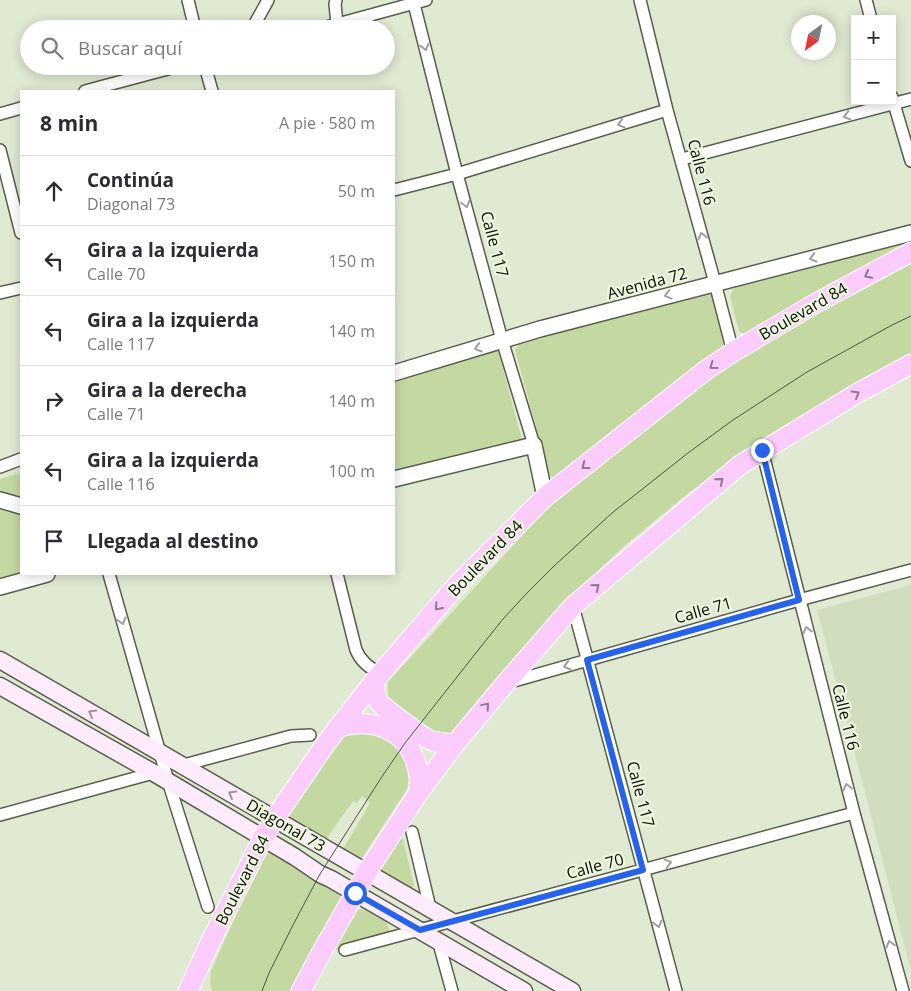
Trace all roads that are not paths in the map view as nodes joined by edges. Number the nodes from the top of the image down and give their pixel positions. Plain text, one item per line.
1 (188, 0) edge
2 (198, 0) edge
3 (268, 0) edge
4 (336, 0) edge
5 (426, 0) edge
6 (640, 0) edge
7 (866, 0) edge
8 (413, 2) edge
9 (191, 12) junction
10 (870, 15) edge
11 (193, 20) edge
12 (257, 20) edge
13 (337, 20) edge
14 (352, 20) edge
15 (146, 75) edge
16 (208, 75) edge
17 (90, 90) edge
18 (212, 90) edge
19 (911, 99) edge
20 (896, 100) edge
21 (875, 105) edge
22 (894, 105) edge
23 (20, 108) edge
24 (667, 110) junction
25 (0, 114) edge
26 (0, 150) edge
27 (682, 159) junction
28 (911, 160) edge
29 (457, 174) junction
30 (395, 190) edge
31 (20, 229) edge
32 (911, 233) edge
33 (911, 252) edge
34 (715, 283) junction
35 (20, 288) edge
36 (0, 293) edge
37 (502, 340) junction
38 (733, 352) junction
39 (911, 364) edge
40 (395, 373) edge
41 (534, 445) junction
42 (762, 450) junction
43 (20, 459) edge
44 (0, 467) edge
45 (395, 479) edge
46 (545, 497) junction
47 (0, 500) edge
48 (20, 506) edge
49 (911, 570) edge
50 (42, 575) edge
51 (109, 575) edge
52 (337, 575) edge
53 (0, 587) edge
54 (799, 600) junction
55 (573, 606) junction
56 (0, 660) edge
57 (587, 660) junction
58 (377, 677) junction
59 (505, 684) junction
60 (0, 686) edge
61 (337, 728) junction
62 (310, 735) dead end
63 (455, 744) junction
64 (160, 752) junction
65 (183, 766) junction
66 (162, 775) junction
67 (419, 792) junction
68 (854, 813) junction
69 (0, 815) edge
70 (275, 818) junction
71 (412, 832) dead end
72 (263, 838) junction
73 (643, 870) junction
74 (367, 872) junction
75 (355, 893) junction
76 (208, 907) dead end
77 (430, 908) junction
78 (452, 921) junction
79 (431, 932) junction
80 (345, 950) dead end
81 (199, 968) junction
82 (188, 991) edge
83 (204, 991) edge
84 (301, 991) edge
85 (452, 991) edge
86 (524, 991) edge
87 (572, 991) edge
88 (676, 991) edge
89 (903, 991) edge

1 - 9 street
2 - 9 street
3 - 12 street
4 - 13 street
5 - 8 street
6 - 24 street, Calle 116
7 - 10 street
8 - 14 street
8 -> 29 street, Calle 117
9 - 11 street
15 - 17 street
16 - 18 street
19 - 20 street
21 -> 27 street
22 - 28 street
23 - 25 street
24 - 27 street, Calle 116
24 -> 29 street
26 - 31 street
34 -> 27 street, Calle 116
29 - 30 street
29 -> 37 street, Calle 117
32 -> 34 street, Avenida 72
33 -> 38 highway, Boulevard 84
34 -> 37 street, Avenida 72
34 - 38 street, Calle 116
35 - 36 street
37 -> 40 street, Avenida 72
37 - 41 street, Calle 117
38 -> 46 highway, Boulevard 84
42 -> 39 highway
41 - 45 street
41 - 46 street, Calle 117
42 - 54 street, Calle 116
55 -> 42 highway
43 - 44 street
46 -> 58 highway, Boulevard 84
47 - 48 street
49 - 54 street, Calle 71
50 - 53 street
51 -> 64 street
52 - 58 street
54 - 57 street, Calle 71
68 -> 54 street, Calle 116
55 - 57 street, Calle 117
55 - 59 highway
64 -> 56 main road, Diagonal 73
57 -> 59 street, Calle 71
57 - 73 street, Calle 117
58 - 61 highway, Boulevard 84
58 - 63 highway
63 -> 59 highway
60 - 66 main road, Diagonal 73
61 - 67 highway
61 - 70 highway, Boulevard 84
62 - 65 street
63 - 67 highway
64 - 65 main road, Diagonal 73
64 - 66 street
65 - 66 street
70 -> 65 main road, Diagonal 73
66 - 69 street
66 - 72 main road, Diagonal 73
66 - 76 street
67 - 74 highway
73 -> 68 street, Calle 70
89 -> 68 street, Calle 116
70 - 72 highway, Boulevard 84
70 - 74 main road, Diagonal 73
71 - 77 street
72 - 75 main road, Diagonal 73
72 - 81 highway, Boulevard 84
73 - 78 street, Calle 70
73 -> 88 street, Calle 117
74 - 75 highway
74 - 77 main road, Diagonal 73
75 - 79 main road, Diagonal 73
75 - 84 highway
77 - 78 main road, Diagonal 73
77 - 79 street
78 - 79 street, Calle 70
78 - 87 main road, Diagonal 73
79 - 80 street, Calle 70
79 - 85 street
79 - 86 main road, Diagonal 73
81 - 82 highway, Boulevard 84
81 - 83 highway

